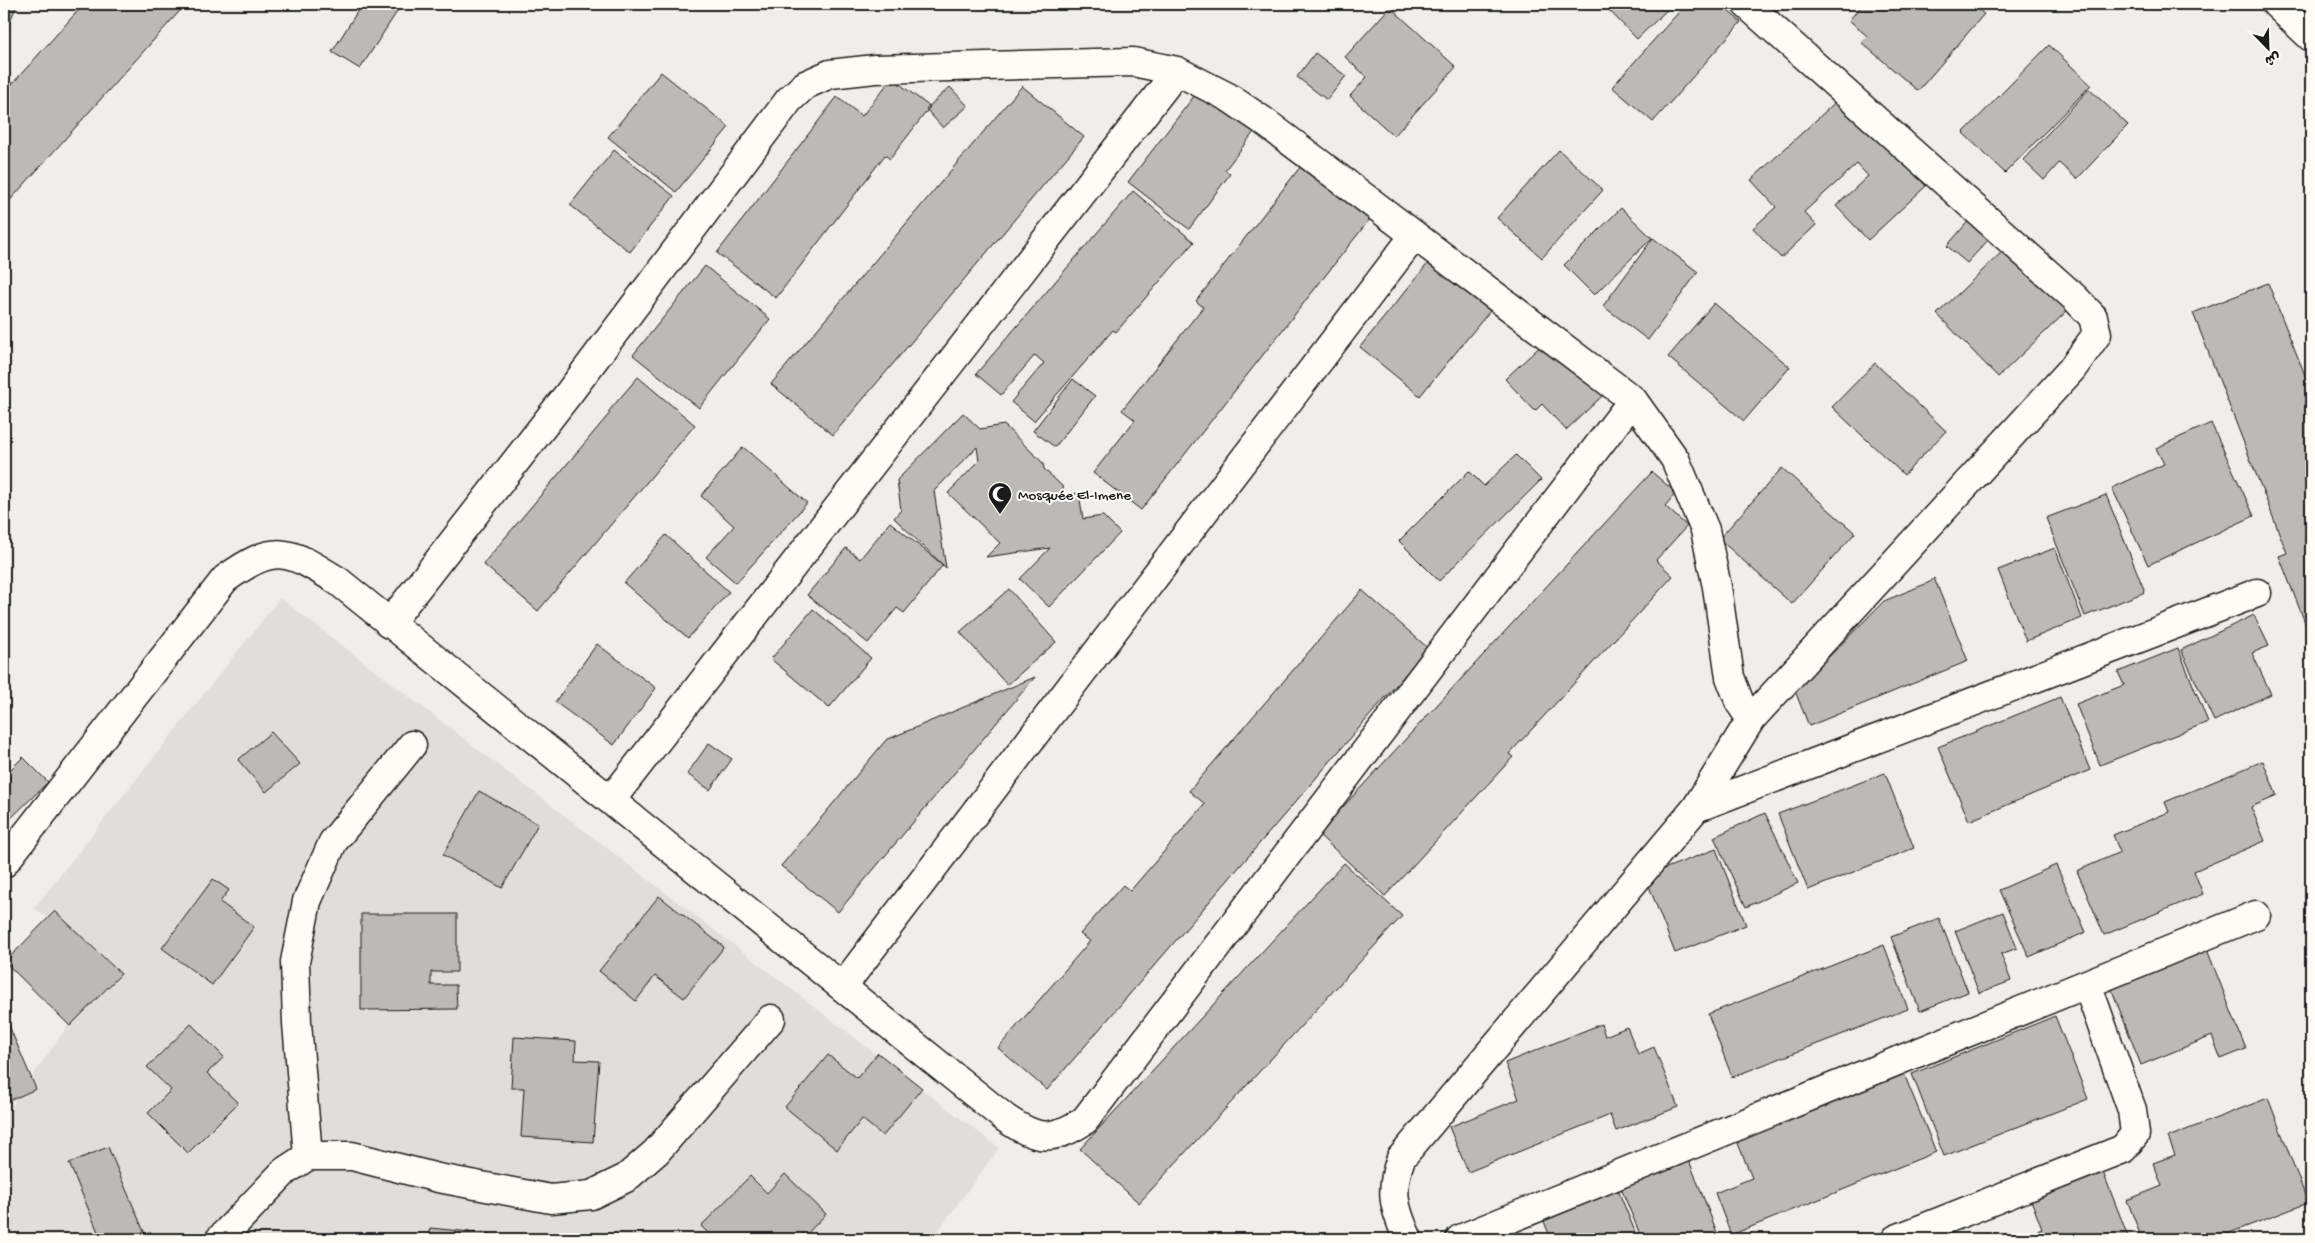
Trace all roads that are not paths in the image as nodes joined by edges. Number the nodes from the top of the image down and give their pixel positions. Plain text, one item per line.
1 (1746, 4) edge
2 (2276, 4) edge
3 (2311, 37) edge
4 (1177, 71) junction
5 (1414, 236) junction
6 (1633, 400) junction
7 (2257, 593) dead end
8 (388, 624) junction
9 (1751, 719) junction
10 (412, 745) dead end
11 (611, 800) junction
12 (1696, 808) junction
13 (4, 863) edge
14 (2256, 915) dead end
15 (2087, 984) junction
16 (843, 986) junction
17 (771, 1019) dead end
18 (308, 1156) junction
19 (220, 1239) edge
20 (1408, 1239) edge
21 (1460, 1239) edge
22 (1896, 1239) edge

1 - 9 street
2 - 3 street
4 - 5 street
4 - 8 street
4 - 11 street
5 - 6 street
5 - 16 street
6 - 9 street
6 - 16 street
7 - 12 street
8 - 11 street
8 - 13 street
9 - 12 street
10 - 18 street
11 - 16 street
12 - 20 street
14 - 15 street
15 - 21 street
15 - 22 street
17 - 18 street
18 - 19 street

